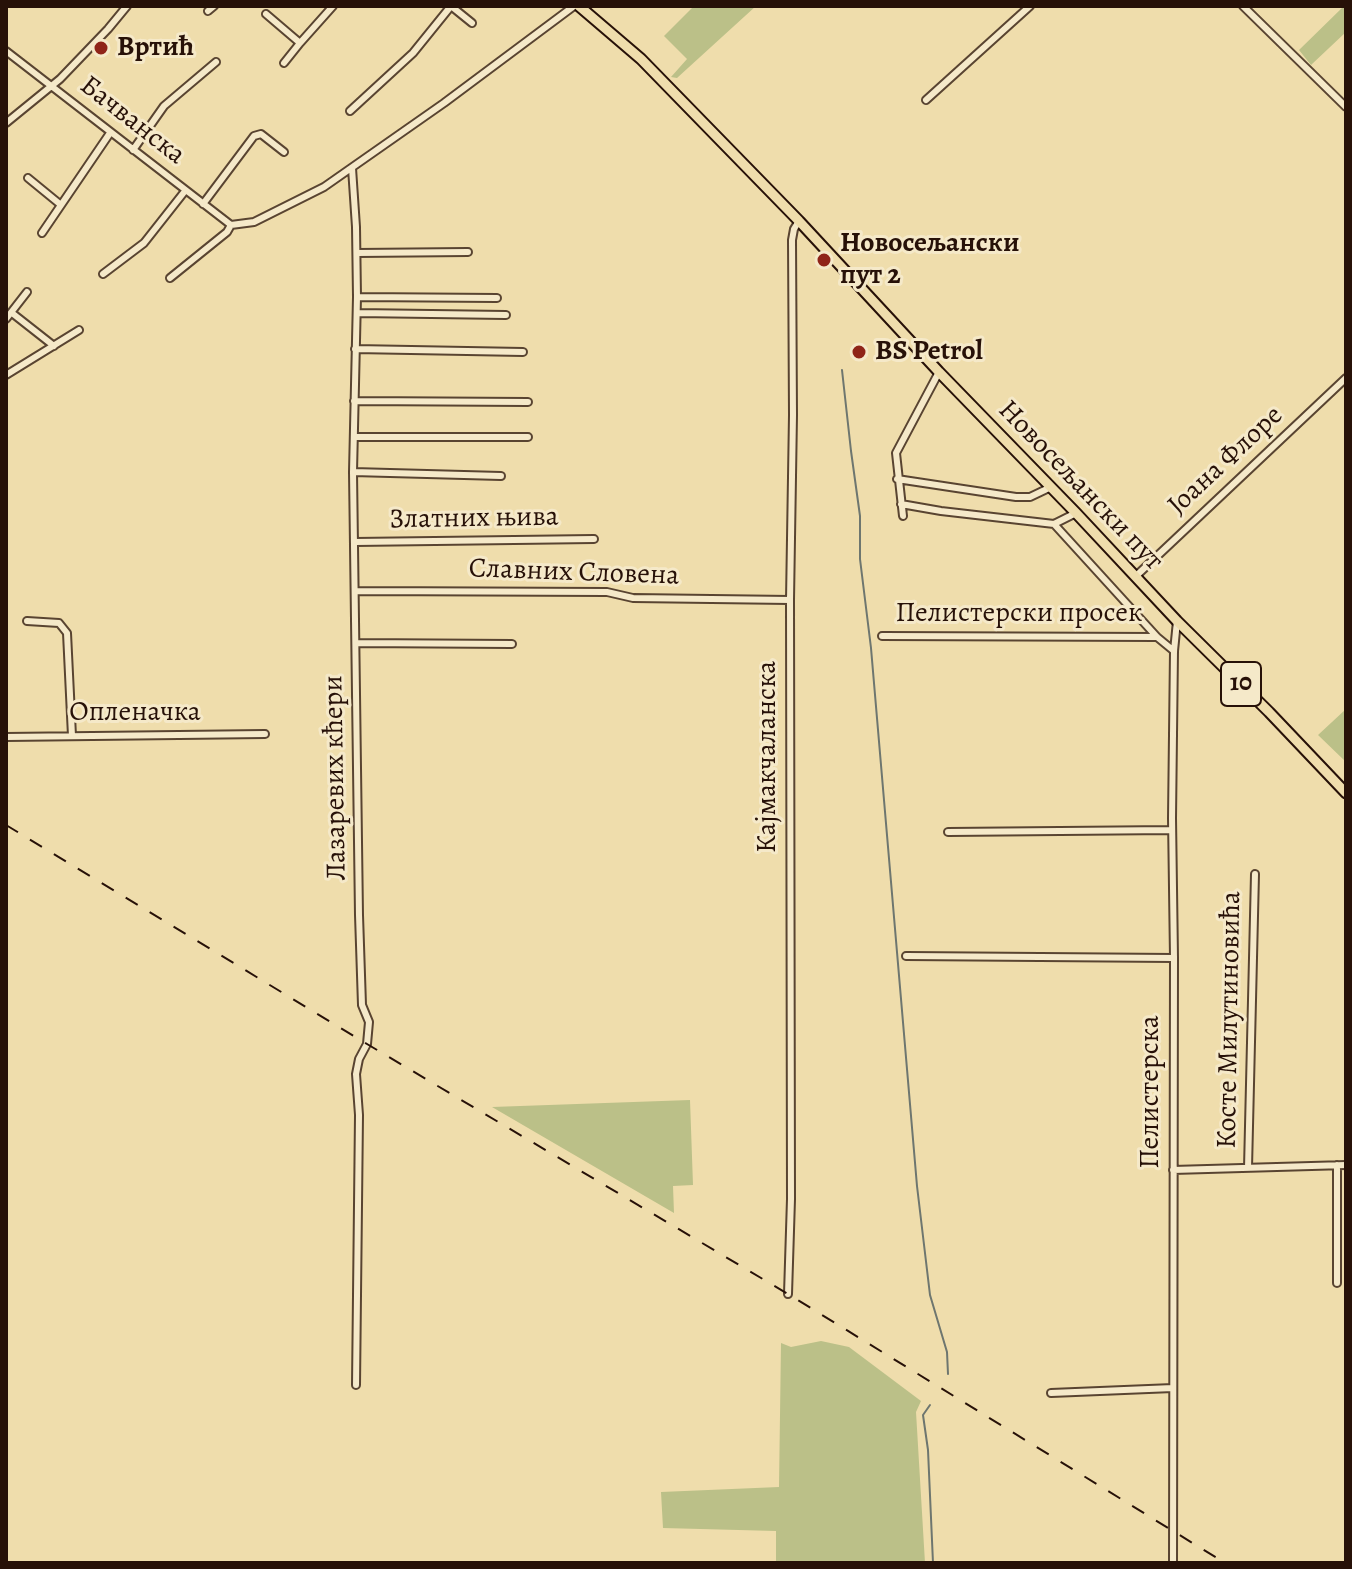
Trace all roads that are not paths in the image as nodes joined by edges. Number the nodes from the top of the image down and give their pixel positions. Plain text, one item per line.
1 (127, 6) edge
2 (333, 6) edge
3 (451, 6) edge
4 (576, 6) edge
5 (1030, 6) edge
6 (1243, 6) edge
7 (266, 14) dead end
8 (472, 23) dead end
9 (300, 43) junction
10 (6, 51) edge
11 (216, 62) dead end
12 (284, 63) dead end
13 (52, 86) junction
14 (926, 100) dead end
15 (1346, 107) edge
16 (350, 111) dead end
17 (6, 123) edge
18 (110, 133) junction
19 (133, 150) junction
20 (284, 152) dead end
21 (352, 168) junction
22 (28, 178) dead end
23 (185, 191) junction
24 (203, 204) junction
25 (61, 205) junction
26 (799, 221) junction
27 (231, 225) junction
28 (42, 233) dead end
29 (468, 252) dead end
30 (357, 253) junction
31 (103, 274) dead end
32 (170, 278) dead end
33 (27, 292) dead end
34 (357, 297) junction
35 (497, 298) dead end
36 (12, 313) junction
37 (357, 313) junction
38 (506, 315) dead end
39 (6, 319) edge
40 (79, 330) dead end
41 (54, 346) junction
42 (355, 349) junction
43 (523, 352) dead end
44 (939, 372) junction
45 (6, 375) edge
46 (1346, 378) edge
47 (354, 401) junction
48 (528, 402) dead end
49 (354, 437) junction
50 (528, 437) dead end
51 (353, 472) junction
52 (501, 476) dead end
53 (897, 479) junction
54 (1051, 487) junction
55 (901, 504) junction
56 (1076, 513) junction
57 (903, 516) dead end
58 (1054, 524) junction
59 (594, 539) dead end
60 (355, 542) junction
61 (1136, 576) junction
62 (356, 591) junction
63 (790, 600) junction
64 (27, 621) dead end
65 (1177, 621) junction
66 (882, 636) dead end
67 (1157, 637) junction
68 (356, 643) junction
69 (512, 644) dead end
70 (1174, 651) junction
71 (265, 734) dead end
72 (72, 736) junction
73 (6, 737) edge
74 (1346, 793) edge
75 (1172, 830) junction
76 (948, 832) dead end
77 (1255, 874) dead end
78 (906, 956) dead end
79 (1174, 958) junction
80 (1337, 1165) junction
81 (1346, 1165) edge
82 (1248, 1168) junction
83 (1173, 1170) junction
84 (1337, 1283) dead end
85 (788, 1294) dead end
86 (356, 1385) dead end
87 (1173, 1388) junction
88 (1051, 1393) dead end
89 (1173, 1563) edge

1 - 13 street
2 - 9 street
3 - 8 street
3 - 16 street
4 - 21 street
4 - 26 main road, Новосељански пут / 10
5 - 14 street
6 - 15 street
7 - 9 street
9 - 12 street
10 - 13 street, Бачванска
11 - 19 street
13 - 17 street
13 - 18 street, Бачванска
18 - 19 street, Бачванска
18 - 25 street
19 - 23 street, Бачванска
20 - 24 street
21 - 27 street
21 - 30 street, Лазаревих кћери
22 - 25 street
23 - 24 street, Бачванска
23 - 31 street
24 - 27 street, Бачванска
25 - 28 street
26 - 44 main road, Новосељански пут / 10
26 - 63 street, Кајмакчаланска
27 - 32 street
29 - 30 street
30 - 34 street, Лазаревих кћери
33 - 36 street
34 - 35 street
34 - 37 street, Лазаревих кћери
36 - 39 street
36 - 41 street
37 - 38 street
37 - 42 street, Лазаревих кћери
40 - 41 street
41 - 45 street
42 - 43 street
42 - 47 street, Лазаревих кћери
44 - 53 street
44 - 54 main road, Новосељански пут / 10
46 - 61 street, Јоана Флоре
47 - 48 street
47 - 49 street, Лазаревих кћери
49 - 50 street
49 - 51 street, Лазаревих кћери
51 - 52 street
51 - 60 street, Лазаревих кћери
53 - 54 street
53 - 55 street
54 - 56 main road, Новосељански пут / 10
55 - 57 street
55 - 58 street
56 - 58 street
56 - 61 main road, Новосељански пут / 10
58 - 67 street
59 - 60 street, Златних њива
60 - 62 street, Лазаревих кћери
61 - 65 main road, Новосељански пут / 10
62 - 63 street, Славних Словена
62 - 68 street, Лазаревих кћери
63 - 85 street, Кајмакчаланска
64 - 72 street
65 - 70 street, Пелистерска
65 - 74 main road, Новосељански пут / 10
66 - 67 street, Пелистерски просек
67 - 70 street
68 - 69 street
68 - 86 street, Лазаревих кћери
70 - 75 street, Пелистерска
71 - 72 street, Опленачка
72 - 73 street, Опленачка
75 - 76 street
75 - 79 street, Пелистерска
77 - 82 street, Косте Милутиновића
78 - 79 street
79 - 83 street, Пелистерска
80 - 81 street
80 - 82 street
80 - 84 street
82 - 83 street
83 - 87 street, Пелистерска
87 - 88 street
87 - 89 street, Пелистерска

